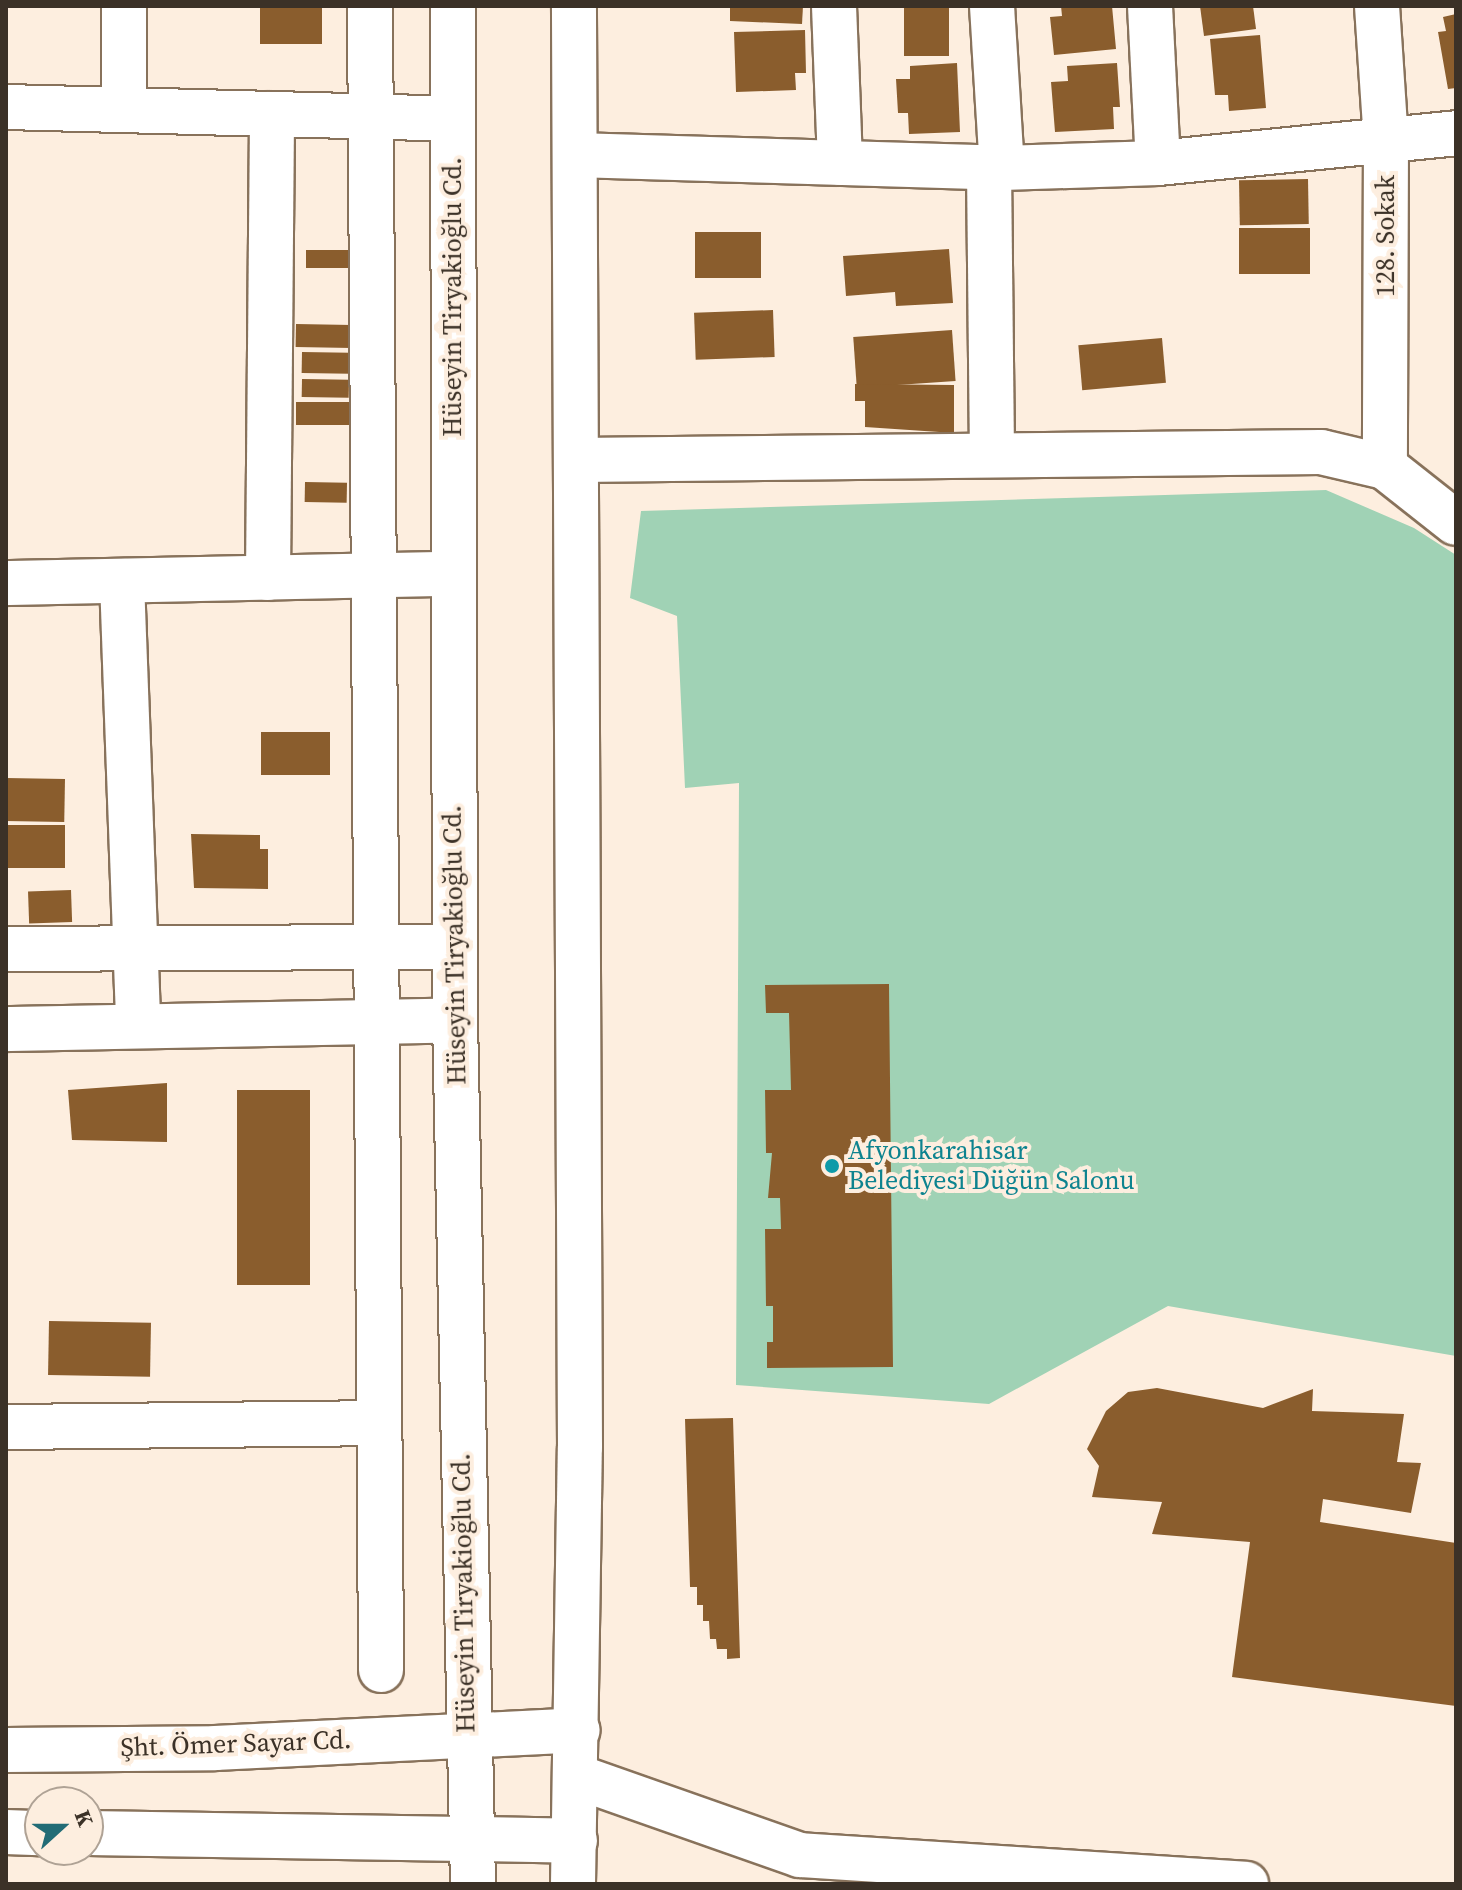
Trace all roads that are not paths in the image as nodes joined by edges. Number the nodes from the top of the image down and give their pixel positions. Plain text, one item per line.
1 (124, 6) edge
2 (370, 6) edge
3 (453, 6) edge
4 (574, 6) edge
5 (834, 6) edge
6 (992, 6) edge
7 (1150, 6) edge
8 (1377, 6) edge
9 (6, 107) edge
10 (124, 110) junction
11 (272, 114) junction
12 (371, 116) junction
13 (453, 119) junction
14 (1456, 133) edge
15 (1386, 140) junction
16 (575, 155) junction
17 (840, 163) junction
18 (1158, 163) junction
19 (996, 168) junction
20 (992, 455) junction
21 (578, 460) junction
22 (1385, 467) junction
23 (1456, 523) edge
24 (452, 574) junction
25 (376, 576) junction
26 (268, 578) junction
27 (122, 581) junction
28 (6, 583) edge
29 (378, 946) junction
30 (454, 947) junction
31 (135, 948) junction
32 (6, 949) edge
33 (455, 1020) junction
34 (379, 1022) junction
35 (138, 1026) junction
36 (6, 1029) edge
37 (379, 1423) junction
38 (6, 1427) edge
39 (381, 1670) dead end
40 (578, 1730) junction
41 (467, 1732) junction
42 (6, 1750) edge
43 (578, 1777) junction
44 (104, 1833) edge
45 (471, 1840) junction
46 (575, 1841) junction
47 (800, 1869) edge
48 (1169, 1880) edge
49 (473, 1884) edge
50 (573, 1884) edge
51 (1246, 1884) edge

1 - 10 street
2 - 12 street
3 - 13 street, Hüseyin Tiryakioğlu Cd.
4 - 16 street
5 - 17 street
6 - 19 street
7 - 18 street
8 - 15 street, 128. Sokak
9 - 10 street
10 - 11 street
11 - 12 street
11 - 26 street
12 - 13 street
12 - 25 street
13 - 24 street, Hüseyin Tiryakioğlu Cd.
14 - 15 street
15 - 18 street
15 - 22 street, 128. Sokak
16 - 17 street
16 - 21 street
17 - 19 street
18 - 19 street
19 - 20 street
20 - 21 street
20 - 22 street
21 - 40 street
22 - 23 street
24 - 25 street
24 - 30 street, Hüseyin Tiryakioğlu Cd.
25 - 26 street
25 - 29 street
26 - 27 street
27 - 28 street
27 - 31 street
29 - 30 street
29 - 31 street
29 - 34 street
30 - 33 street, Hüseyin Tiryakioğlu Cd.
31 - 32 street
31 - 35 street
33 - 34 street
33 - 41 street, Hüseyin Tiryakioğlu Cd.
34 - 35 street
34 - 37 street
35 - 36 street
37 - 38 street
37 - 39 street
40 - 41 street, Şht. Ömer Sayar Cd.
40 - 43 street
41 - 42 street, Şht. Ömer Sayar Cd.
41 - 45 street, Hüseyin Tiryakioğlu Cd.
43 - 46 street
43 - 47 street
44 - 45 street
45 - 46 street
45 - 49 street, Hüseyin Tiryakioğlu Cd.
46 - 50 street
47 - 48 street
48 - 51 street

